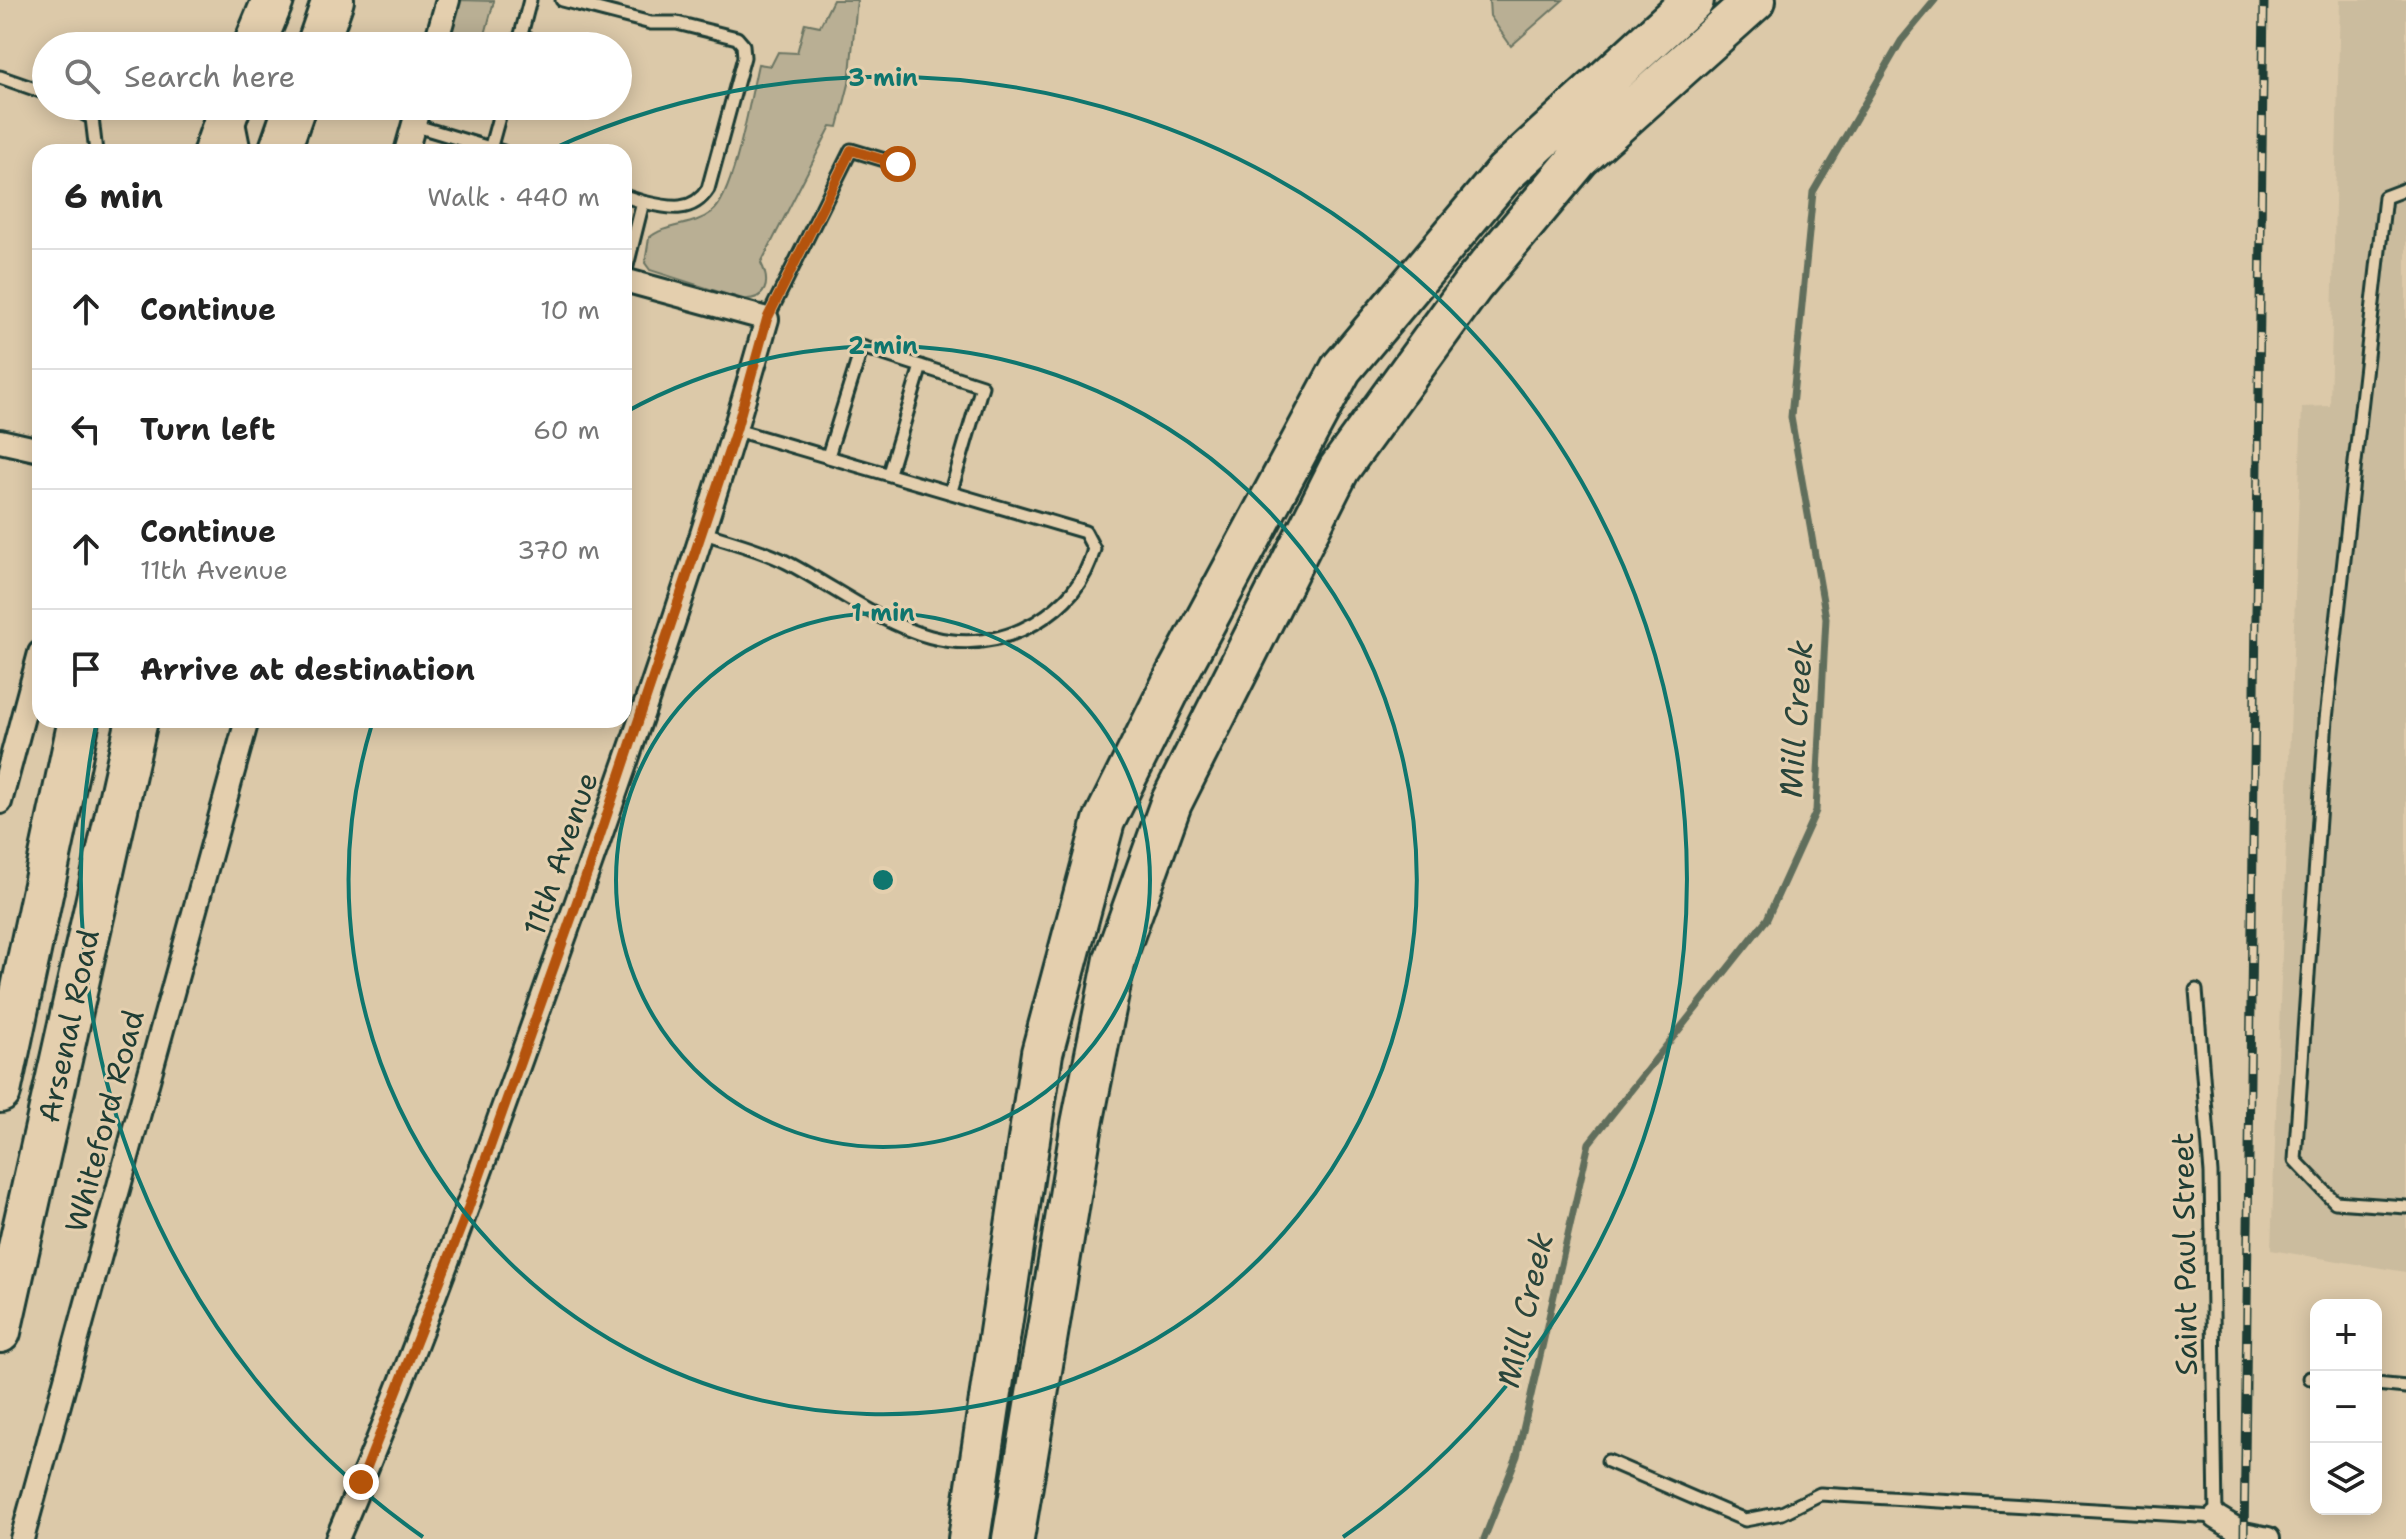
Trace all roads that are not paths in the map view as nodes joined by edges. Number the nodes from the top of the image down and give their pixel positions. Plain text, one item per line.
1 (273, 0) edge
2 (333, 0) edge
3 (448, 0) edge
4 (530, 0) edge
5 (562, 0) edge
6 (1693, 0) edge
7 (1755, 0) edge
8 (260, 32) edge
9 (322, 32) edge
10 (439, 32) edge
11 (522, 32) edge
12 (0, 77) edge
13 (32, 88) edge
14 (92, 120) edge
15 (225, 120) edge
16 (233, 120) edge
17 (290, 120) edge
18 (415, 120) edge
19 (426, 120) edge
20 (498, 120) edge
21 (95, 144) edge
22 (217, 144) edge
23 (237, 144) edge
24 (282, 144) edge
25 (408, 144) edge
26 (486, 144) edge
27 (492, 144) edge
28 (898, 164) dead end
29 (2406, 189) edge
30 (632, 199) edge
31 (643, 202) junction
32 (632, 247) edge
33 (632, 281) edge
34 (767, 319) junction
35 (921, 366) junction
36 (736, 430) junction
37 (0, 441) edge
38 (32, 448) edge
39 (828, 456) junction
40 (889, 473) junction
41 (951, 491) junction
42 (702, 532) junction
43 (32, 683) edge
44 (77, 728) edge
45 (135, 728) edge
46 (245, 728) edge
47 (0, 802) edge
48 (2196, 990) dead end
49 (0, 1092) edge
50 (2406, 1207) edge
51 (0, 1332) edge
52 (2382, 1385) edge
53 (2406, 1387) edge
54 (1608, 1461) dead end
55 (2216, 1517) junction
56 (22, 1539) edge
57 (337, 1539) edge
58 (969, 1539) edge
59 (1013, 1539) edge
60 (2268, 1539) edge

1 - 8 highway
2 - 9 highway
3 - 10 street
4 - 11 lane
5 - 31 lane
6 - 58 highway
7 - 59 highway
12 - 13 lane
14 - 21 lane
15 - 22 highway
16 - 23 street
17 - 24 highway
18 - 25 street
19 - 26 lane
20 - 27 lane
28 - 34 lane
29 - 50 lane
30 - 31 lane
31 - 32 lane
33 - 34 street
34 - 36 street, 11th Avenue
35 - 39 lane
35 - 40 lane
35 - 41 lane
36 - 39 lane
36 - 42 street, 11th Avenue
37 - 38 street
39 - 40 lane
40 - 41 lane
41 - 42 lane
42 - 57 street, 11th Avenue
43 - 47 street
44 - 49 highway, Arsenal Road
45 - 51 highway, Arsenal Road
46 - 56 street, Whiteford Road
48 - 55 lane, Saint Paul Street
52 - 53 lane
54 - 55 lane
55 - 60 street

